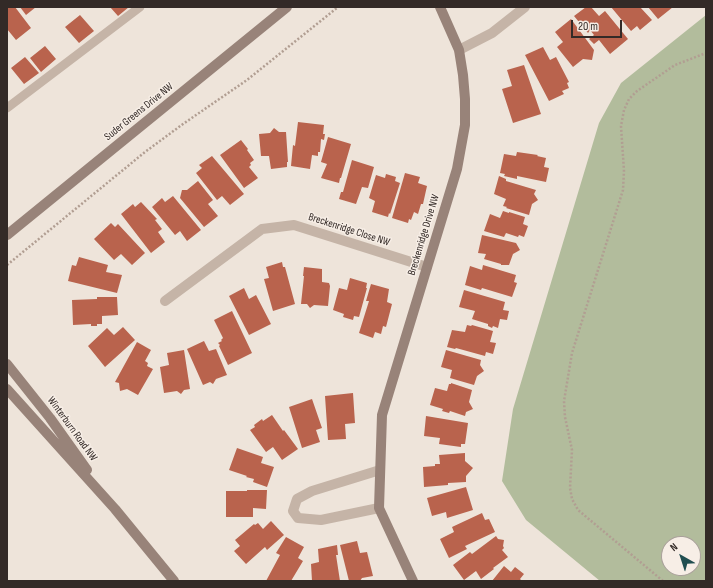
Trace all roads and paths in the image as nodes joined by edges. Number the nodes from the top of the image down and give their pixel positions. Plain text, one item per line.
1 (140, 7) edge
2 (287, 7) edge
3 (338, 7) edge
4 (440, 7) edge
5 (525, 7) edge
6 (459, 50) junction
7 (706, 53) edge
8 (7, 108) edge
9 (7, 235) edge
10 (7, 265) edge
11 (427, 267) junction
12 (165, 301) dead end
13 (7, 364) edge
14 (7, 389) edge
15 (380, 470) junction
16 (379, 508) junction
17 (115, 509) junction
18 (174, 581) edge
19 (413, 581) edge
20 (663, 581) edge

1 - 8 lane
2 - 9 main road, Suder Greens Drive NW
3 - 10 path
4 - 6 main road, Breckenridge Drive NW
5 - 6 street
6 - 11 main road, Breckenridge Drive NW
7 - 20 path
11 - 12 street, Breckenridge Close NW
11 - 15 main road, Breckenridge Drive NW
13 - 17 main road, Winterburn Road NW
14 - 17 main road, Winterburn Road NW
15 - 16 main road, Breckenridge Drive NW
15 - 16 street
16 - 19 main road, Breckenridge Drive NW
17 - 18 main road, Winterburn Road NW

